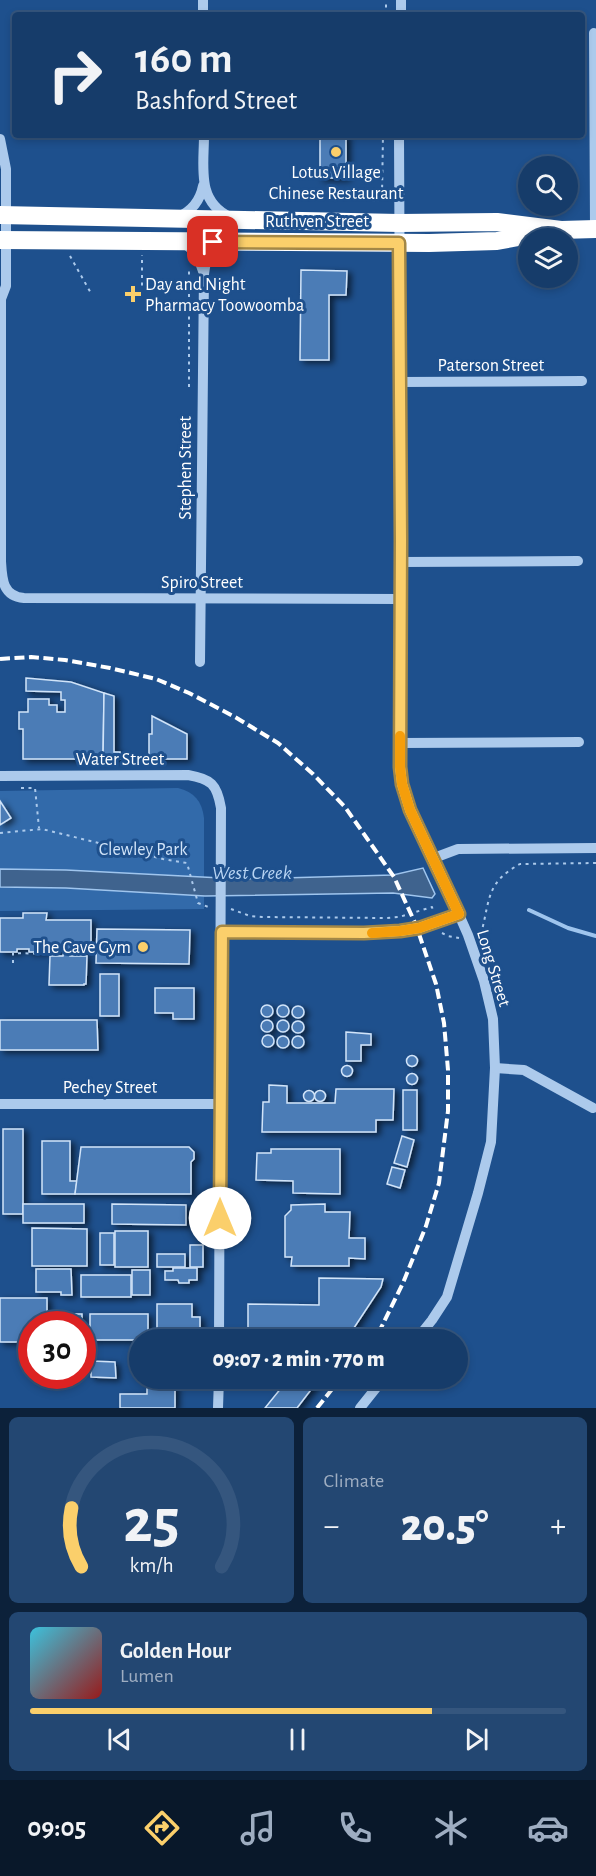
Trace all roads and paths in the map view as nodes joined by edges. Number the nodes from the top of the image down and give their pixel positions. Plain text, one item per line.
1 (594, 33) dead end
2 (204, 138) edge
3 (383, 138) edge
4 (399, 138) edge
5 (0, 139) edge
6 (204, 183) junction
7 (370, 192) dead end
8 (3, 214) edge
9 (172, 218) junction
10 (236, 220) junction
11 (399, 223) junction
12 (545, 228) edge
13 (595, 229) edge
14 (578, 230) edge
15 (518, 237) edge
16 (3, 240) edge
17 (226, 242) junction
18 (399, 243) junction
19 (185, 250) junction
20 (142, 252) dead end
21 (69, 253) dead end
22 (204, 274) junction
23 (142, 293) dead end
24 (92, 294) dead end
25 (0, 299) edge
26 (582, 381) dead end
27 (1, 382) edge
28 (400, 382) junction
29 (189, 387) dead end
30 (578, 561) dead end
31 (401, 562) junction
32 (201, 598) junction
33 (400, 598) junction
34 (200, 662) dead end
35 (579, 742) dead end
36 (400, 743) junction
37 (0, 776) edge
38 (35, 788) dead end
39 (39, 829) junction
40 (0, 833) edge
41 (596, 848) edge
42 (434, 858) junction
43 (596, 862) edge
44 (432, 907) dead end
45 (209, 908) dead end
46 (233, 910) dead end
47 (459, 914) junction
48 (440, 930) dead end
49 (222, 932) junction
50 (478, 932) dead end
51 (459, 938) dead end
52 (48, 954) dead end
53 (13, 963) dead end
54 (495, 1068) junction
55 (0, 1104) edge
56 (220, 1104) junction
57 (593, 1108) dead end
58 (219, 1329) edge
59 (425, 1329) edge
60 (219, 1389) edge
61 (375, 1389) edge
62 (218, 1408) edge
63 (360, 1408) edge

1 - 13 street
2 - 6 street
3 - 7 path
4 - 11 street, Long Street
5 - 8 street
6 - 9 street
6 - 10 street
8 - 9 highway, Ruthven Street
8 - 16 street
9 - 10 highway, Ruthven Street
10 - 11 highway, Ruthven Street
11 - 12 highway, Ruthven Street
11 - 18 street, Long Street
13 - 14 highway, Ruthven Street
15 - 18 highway, Ruthven Street
16 - 19 highway, Ruthven Street
16 - 25 street
17 - 18 highway, Ruthven Street
17 - 19 highway, Ruthven Street
17 - 22 street, Stephen Street
18 - 28 street, Long Street
19 - 22 street, Stephen Street
19 - 29 path
20 - 23 path
21 - 24 path
22 - 32 street, Stephen Street
25 - 27 street
26 - 28 street, Paterson Street
27 - 32 street, Spiro Street
28 - 31 street, Long Street
30 - 31 street
31 - 33 street, Long Street
32 - 33 street, Spiro Street
32 - 34 street, Stephen Street
33 - 36 street, Long Street
35 - 36 street
36 - 42 street, Long Street
37 - 49 street, Water Street
38 - 39 path
39 - 40 path
39 - 45 path
41 - 42 street
42 - 47 street, Long Street
43 - 50 path
44 - 46 path
47 - 49 street
47 - 54 street, Long Street
48 - 51 path
49 - 56 street
52 - 53 path
54 - 57 street
54 - 59 street, Long Street
55 - 56 street, Pechey Street
56 - 58 street
60 - 62 street
61 - 63 street

